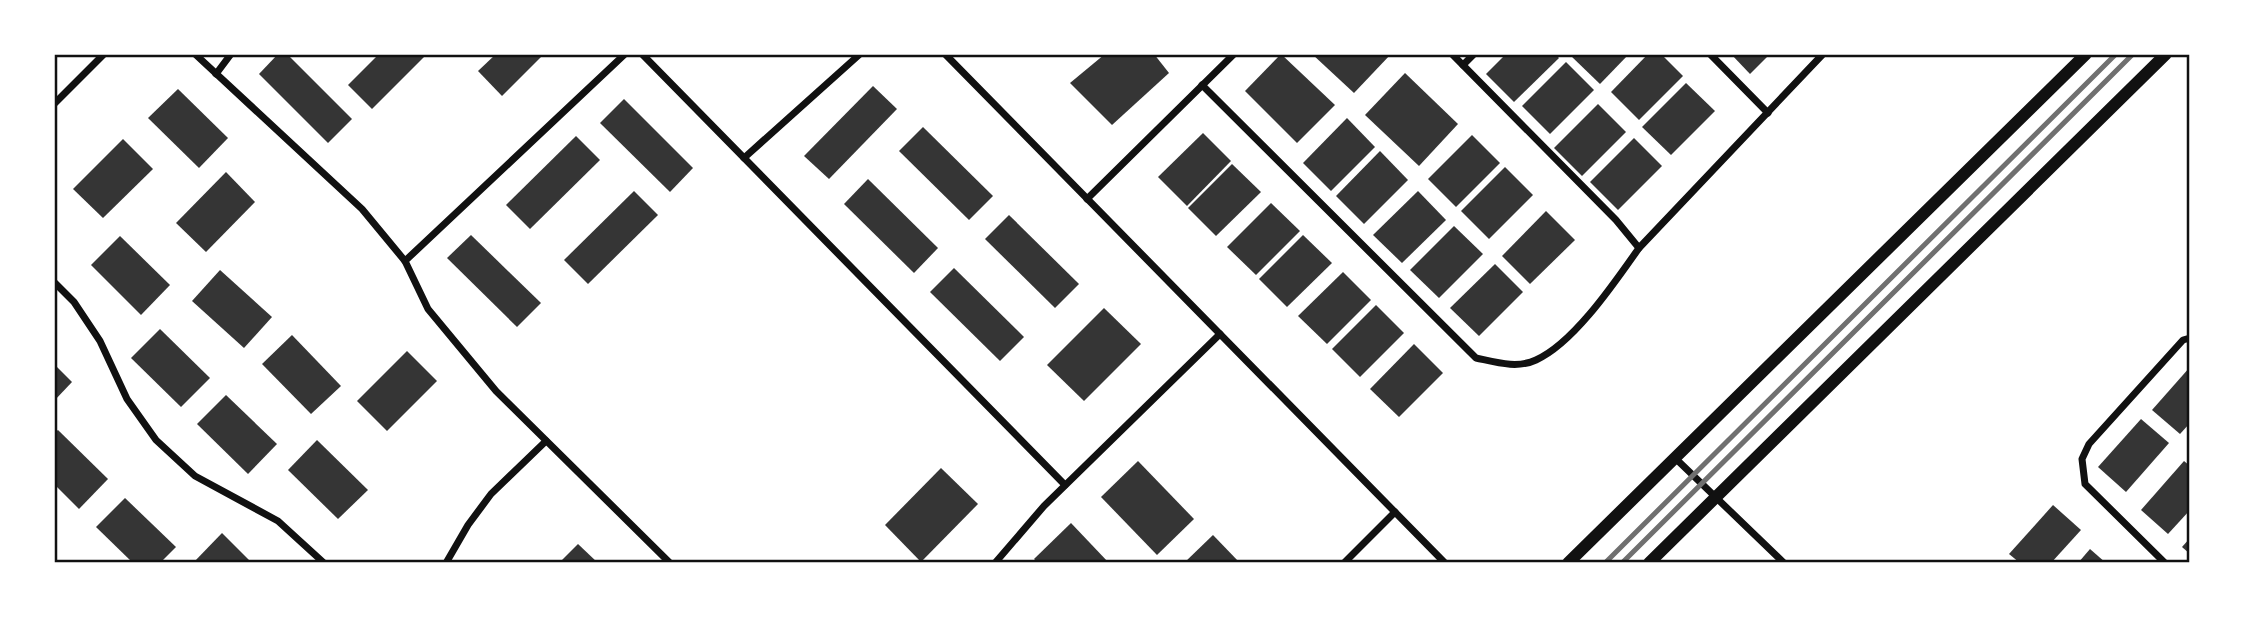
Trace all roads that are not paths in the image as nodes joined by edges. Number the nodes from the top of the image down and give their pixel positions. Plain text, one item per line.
1 (104, 54) edge
2 (195, 54) edge
3 (232, 54) edge
4 (625, 54) edge
5 (642, 54) edge
6 (860, 54) edge
7 (945, 54) edge
8 (1234, 54) edge
9 (1452, 54) edge
10 (1474, 54) edge
11 (1710, 54) edge
12 (1823, 54) edge
13 (2086, 54) edge
14 (2166, 54) edge
15 (1463, 65) junction
16 (216, 74) junction
17 (1202, 85) junction
18 (54, 104) edge
19 (1768, 113) junction
20 (744, 158) junction
21 (1087, 199) junction
22 (1639, 248) junction
23 (405, 261) junction
24 (54, 282) edge
25 (1220, 334) junction
26 (2190, 338) edge
27 (546, 441) junction
28 (1674, 457) junction
29 (1065, 485) junction
30 (1716, 496) junction
31 (1395, 512) junction
32 (324, 563) edge
33 (446, 563) edge
34 (670, 563) edge
35 (995, 563) edge
36 (1344, 563) edge
37 (1445, 563) edge
38 (1568, 563) edge
39 (1649, 563) edge
40 (1784, 563) edge
41 (2165, 563) edge

1 - 18 street
2 - 16 street
3 - 16 street
4 - 23 street
5 - 20 street
6 - 20 street
7 - 21 street
8 - 17 street
9 - 15 street
10 - 15 street
11 - 19 street
12 - 19 street
13 - 28 street
14 - 30 street
15 - 22 street
16 - 23 street
17 - 21 street
17 - 22 street
19 - 22 street
20 - 29 street
21 - 25 street
23 - 27 street
24 - 32 street
25 - 29 street
25 - 31 street
26 - 41 street
27 - 33 street
27 - 34 street
28 - 30 street
28 - 38 street
29 - 35 street
30 - 39 street
30 - 40 street
31 - 36 street
31 - 37 street

